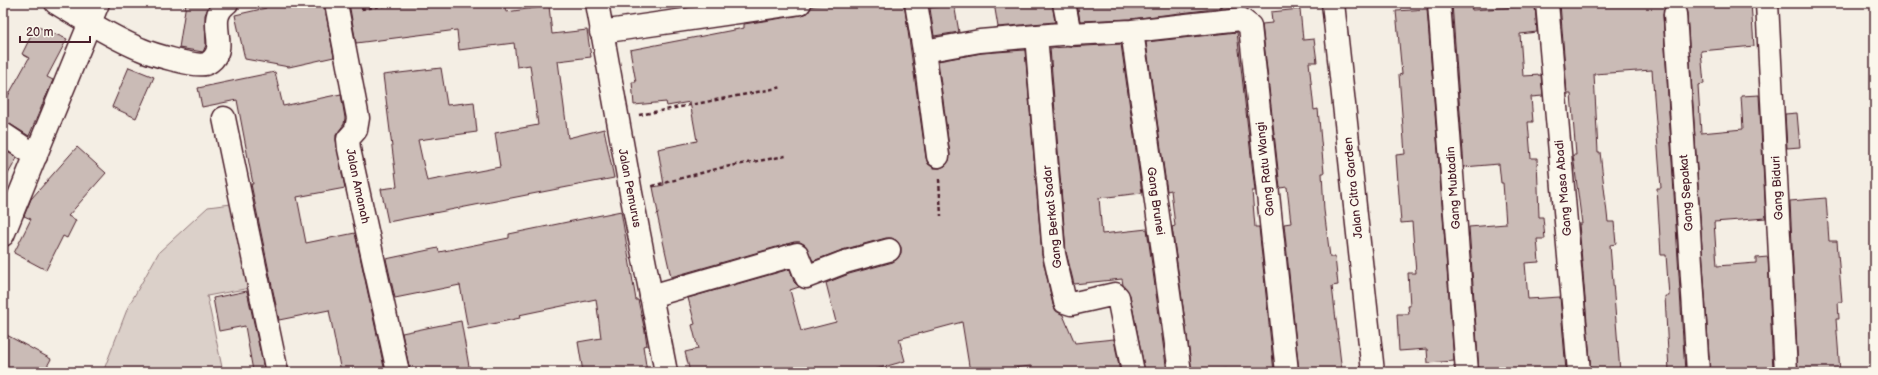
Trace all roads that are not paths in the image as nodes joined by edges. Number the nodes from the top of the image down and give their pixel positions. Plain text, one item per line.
1 (56, 3) edge
2 (98, 3) edge
3 (227, 3) edge
4 (596, 3) edge
5 (800, 3) edge
6 (916, 3) edge
7 (1064, 3) edge
8 (1333, 3) edge
9 (1439, 3) edge
10 (1547, 3) edge
11 (1767, 3) edge
12 (337, 8) edge
13 (1675, 14) dead end
14 (90, 23) junction
15 (1132, 31) junction
16 (602, 32) junction
17 (1072, 33) junction
18 (1037, 47) dead end
19 (924, 51) junction
20 (224, 118) dead end
21 (3, 134) edge
22 (36, 156) junction
23 (938, 156) road end
24 (3, 235) edge
25 (889, 250) dead end
26 (651, 296) junction
27 (277, 372) edge
28 (398, 372) edge
29 (666, 372) edge
30 (1133, 372) edge
31 (1180, 372) edge
32 (1287, 372) edge
33 (1373, 372) edge
34 (1467, 372) edge
35 (1579, 372) edge
36 (1698, 372) edge
37 (1786, 372) edge

1 - 14 street
2 - 14 street
3 - 14 street
4 - 16 street, Jalan Pemurus
5 - 16 street
6 - 19 street
7 - 17 street
8 - 33 street, Jalan Citra Garden
9 - 34 street, Gang Mubtadin
10 - 35 street, Gang Masa Abadi
11 - 37 street, Gang Biduri
12 - 28 street, Jalan Amanah
13 - 36 street, Gang Sepakat
14 - 22 street
15 - 17 street
15 - 31 street, Gang Brunei
15 - 32 street, Gang Ratu Wangi
16 - 26 street, Jalan Pemurus
17 - 19 street
18 - 30 street, Gang Berkat Sadar
19 - 23 street
20 - 27 street
21 - 22 street
22 - 24 street
25 - 26 street
26 - 29 street, Jalan Pemurus

